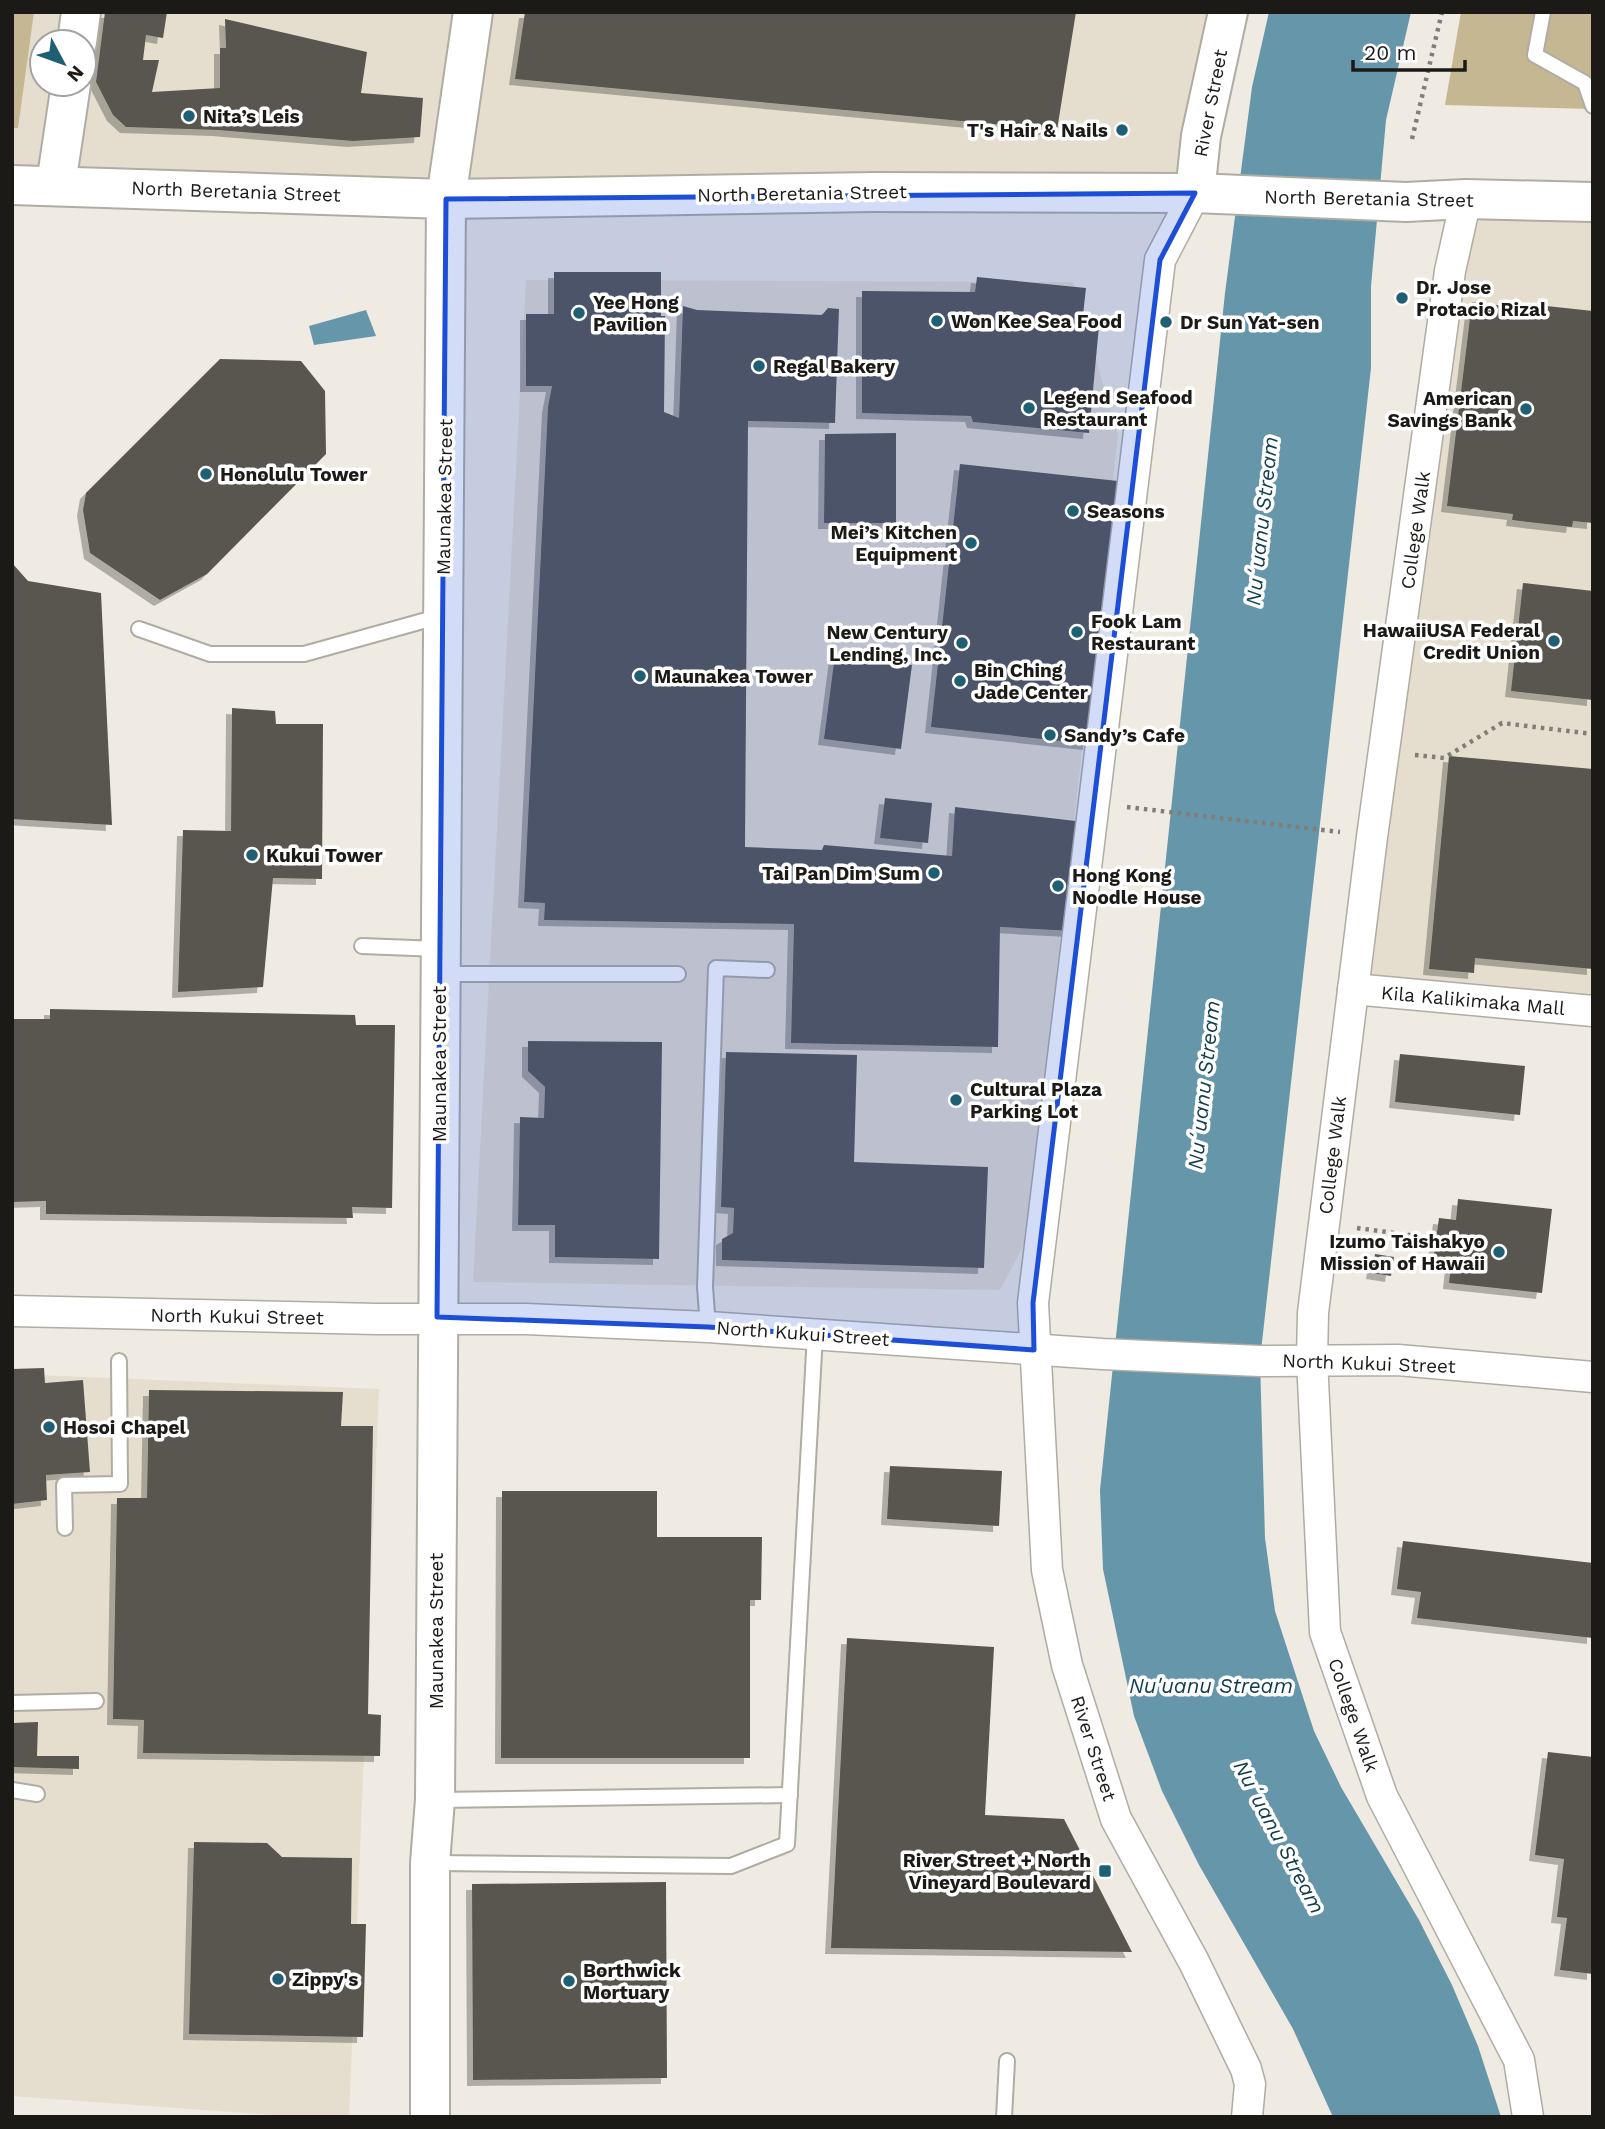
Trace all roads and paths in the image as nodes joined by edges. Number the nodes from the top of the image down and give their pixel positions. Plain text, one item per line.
1 (473, 12) edge
2 (1228, 12) edge
3 (1442, 12) edge
4 (1543, 12) edge
5 (69, 98) edge
6 (1593, 106) edge
7 (1412, 139) dead end
8 (56, 184) junction
9 (12, 185) edge
10 (1214, 195) junction
11 (446, 199) junction
12 (1466, 199) junction
13 (1593, 202) edge
14 (443, 616) junction
15 (139, 629) dead end
16 (1593, 734) edge
17 (1384, 750) junction
18 (1161, 813) dead end
19 (1330, 831) dead end
20 (362, 946) dead end
21 (440, 962) junction
22 (767, 970) dead end
23 (678, 974) dead end
24 (1353, 989) junction
25 (1593, 1011) edge
26 (1324, 1223) junction
27 (1454, 1241) dead end
28 (12, 1311) edge
29 (437, 1317) junction
30 (708, 1327) junction
31 (815, 1334) junction
32 (1034, 1350) junction
33 (1312, 1359) junction
34 (119, 1361) dead end
35 (1593, 1377) edge
36 (65, 1528) dead end
37 (96, 1701) dead end
38 (12, 1703) edge
39 (12, 1790) edge
40 (37, 1794) dead end
41 (790, 1795) junction
42 (435, 1800) junction
43 (429, 1863) junction
44 (1007, 2061) dead end
45 (430, 2117) edge
46 (1003, 2117) edge
47 (1247, 2117) edge
48 (1528, 2117) edge

1 - 11 street, Maunakea Street
2 - 10 street, River Street
3 - 7 path
4 - 6 lane
5 - 8 street
8 - 9 street, North Beretania Street
8 - 11 street, North Beretania Street
10 - 11 street, North Beretania Street
10 - 12 street, North Beretania Street
10 - 32 street, River Street
11 - 14 street, Maunakea Street
12 - 13 street, North Beretania Street
12 - 17 street, College Walk
14 - 15 lane
14 - 21 street, Maunakea Street
16 - 17 path
17 - 24 street, College Walk
18 - 19 path
20 - 21 lane
21 - 23 lane
21 - 29 street, Maunakea Street
22 - 30 lane
24 - 25 street, Kila Kalikimaka Mall
24 - 26 street, College Walk
26 - 27 path
26 - 33 street, College Walk
28 - 29 street, North Kukui Street
29 - 30 street, North Kukui Street
29 - 42 street, Maunakea Street
30 - 31 street, North Kukui Street
31 - 32 street, North Kukui Street
31 - 41 lane
32 - 33 street, North Kukui Street
32 - 47 street, River Street
33 - 35 street, North Kukui Street
33 - 48 street, College Walk
34 - 36 lane
37 - 38 lane
39 - 40 lane
41 - 42 lane
41 - 43 lane
42 - 43 street, Maunakea Street
43 - 45 street, Maunakea Street
44 - 46 lane

